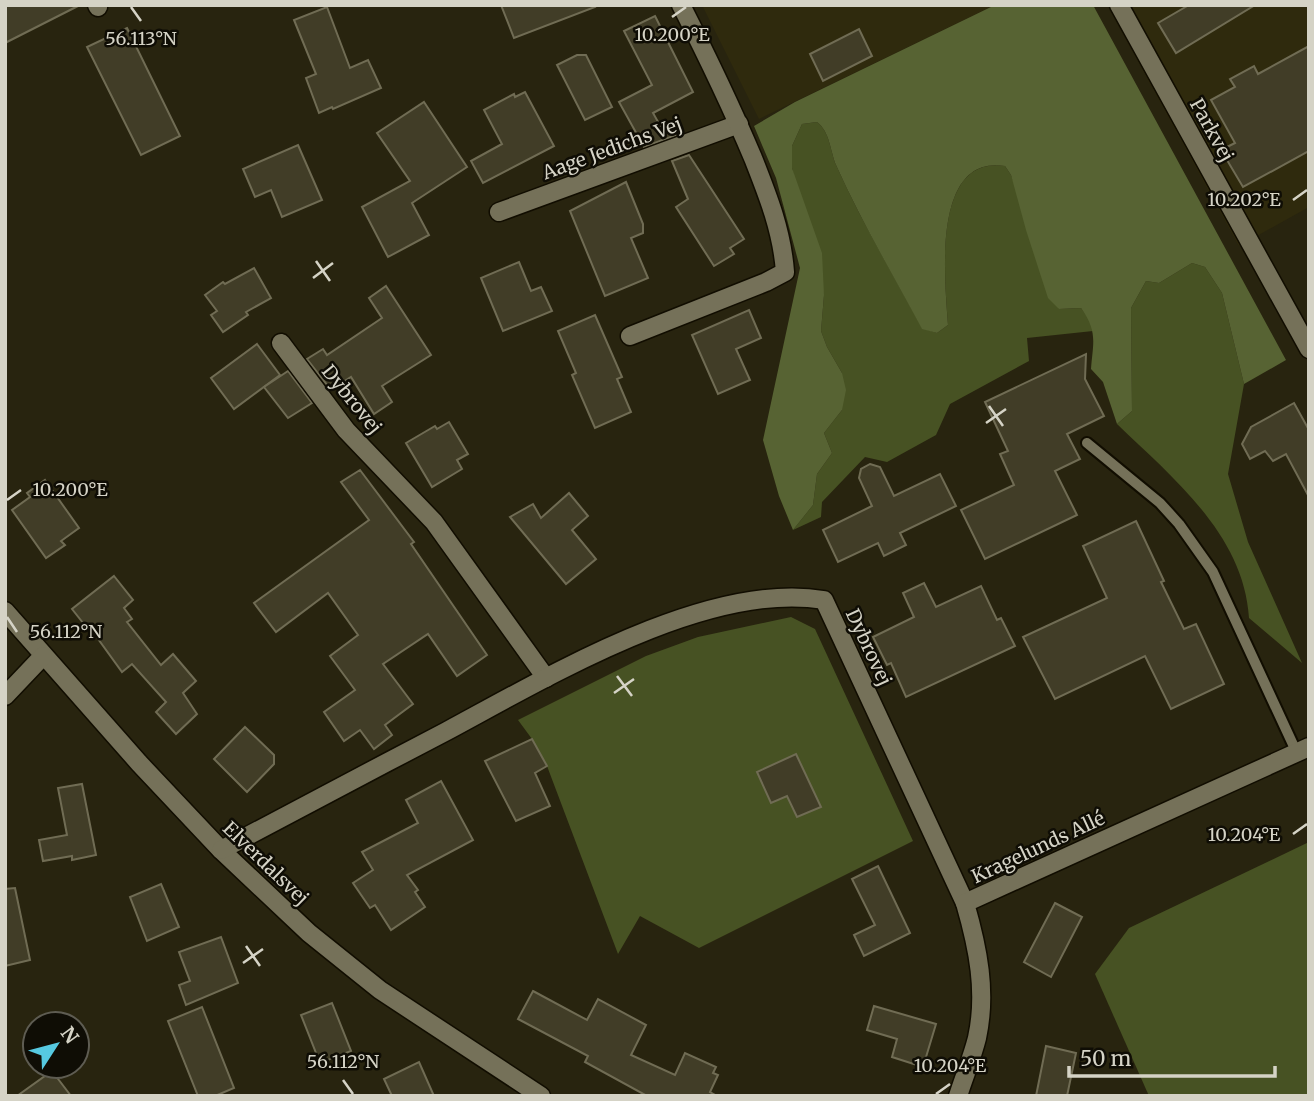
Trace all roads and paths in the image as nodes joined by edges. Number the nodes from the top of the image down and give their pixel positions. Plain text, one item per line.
1 (681, 5) edge
2 (1119, 5) edge
3 (739, 124) junction
4 (499, 212) dead end
5 (631, 336) dead end
6 (281, 343) dead end
7 (1309, 349) edge
8 (1087, 443) dead end
9 (5, 611) edge
10 (43, 656) junction
11 (546, 678) junction
12 (5, 696) edge
13 (1302, 749) edge
14 (221, 850) junction
15 (965, 903) junction
16 (541, 1096) edge
17 (958, 1096) edge

1 - 3 street
2 - 7 street, Parkvej
3 - 4 street, Aage Jedichs Vej
3 - 5 street
6 - 11 street, Dybrovej
8 - 13 lane
9 - 10 street, Elverdalsvej
10 - 12 street
10 - 14 street, Elverdalsvej
11 - 14 street, Dybrovej
11 - 15 street, Dybrovej
13 - 15 street, Kragelunds Allé
14 - 16 street, Elverdalsvej
15 - 17 street, Kragelunds Allé

